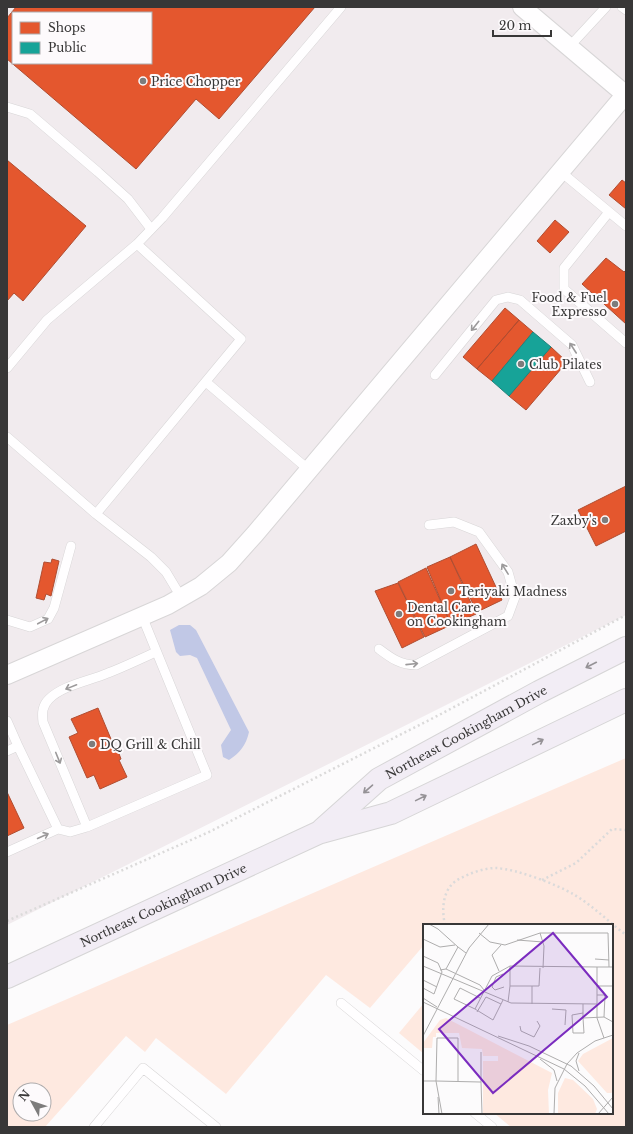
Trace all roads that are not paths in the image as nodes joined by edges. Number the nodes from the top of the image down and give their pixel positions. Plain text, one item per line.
1 (341, 7) edge
2 (522, 7) edge
3 (606, 7) edge
4 (622, 7) edge
5 (626, 10) edge
6 (569, 47) junction
7 (626, 95) edge
8 (7, 107) edge
9 (561, 172) junction
10 (609, 212) junction
11 (626, 226) edge
12 (151, 229) junction
13 (137, 244) junction
14 (626, 343) edge
15 (7, 368) edge
16 (435, 375) dead end
17 (206, 382) junction
18 (590, 382) dead end
19 (7, 437) edge
20 (309, 470) junction
21 (96, 514) junction
22 (429, 525) dead end
23 (71, 546) dead end
24 (181, 597) junction
25 (142, 616) junction
26 (7, 620) edge
27 (626, 648) edge
28 (379, 649) dead end
29 (156, 652) junction
30 (7, 675) edge
31 (624, 702) edge
32 (7, 721) edge
33 (18, 746) junction
34 (7, 751) edge
35 (87, 827) junction
36 (58, 829) junction
37 (318, 833) junction
38 (7, 852) edge
39 (7, 977) edge
40 (341, 1003) dead end
41 (423, 1070) edge
42 (476, 1114) edge
43 (94, 1127) edge
44 (216, 1127) edge
45 (492, 1127) edge

1 - 12 lane
2 - 6 street
3 - 6 lane
4 - 5 lane
6 - 7 street
7 - 9 street
8 - 12 lane
9 - 10 lane
9 - 20 street
10 - 11 lane
10 - 14 lane
12 - 13 lane
13 - 15 lane
13 - 17 lane
18 -> 16 lane
17 - 20 lane
17 - 21 lane
19 - 21 lane
20 - 24 street
21 - 24 lane
28 -> 22 lane
26 -> 23 lane
24 - 25 street
25 - 29 lane
25 - 30 street
27 -> 37 main road, Northeast Cookingham Drive
29 -> 35 lane
29 - 35 lane
37 -> 31 main road, Northeast Cookingham Drive
32 - 33 lane
33 - 34 lane
33 - 36 lane
35 - 36 lane
38 -> 36 lane
37 - 39 main road, Northeast Cookingham Drive
40 - 41 lane
42 - 45 lane
43 - 44 lane

